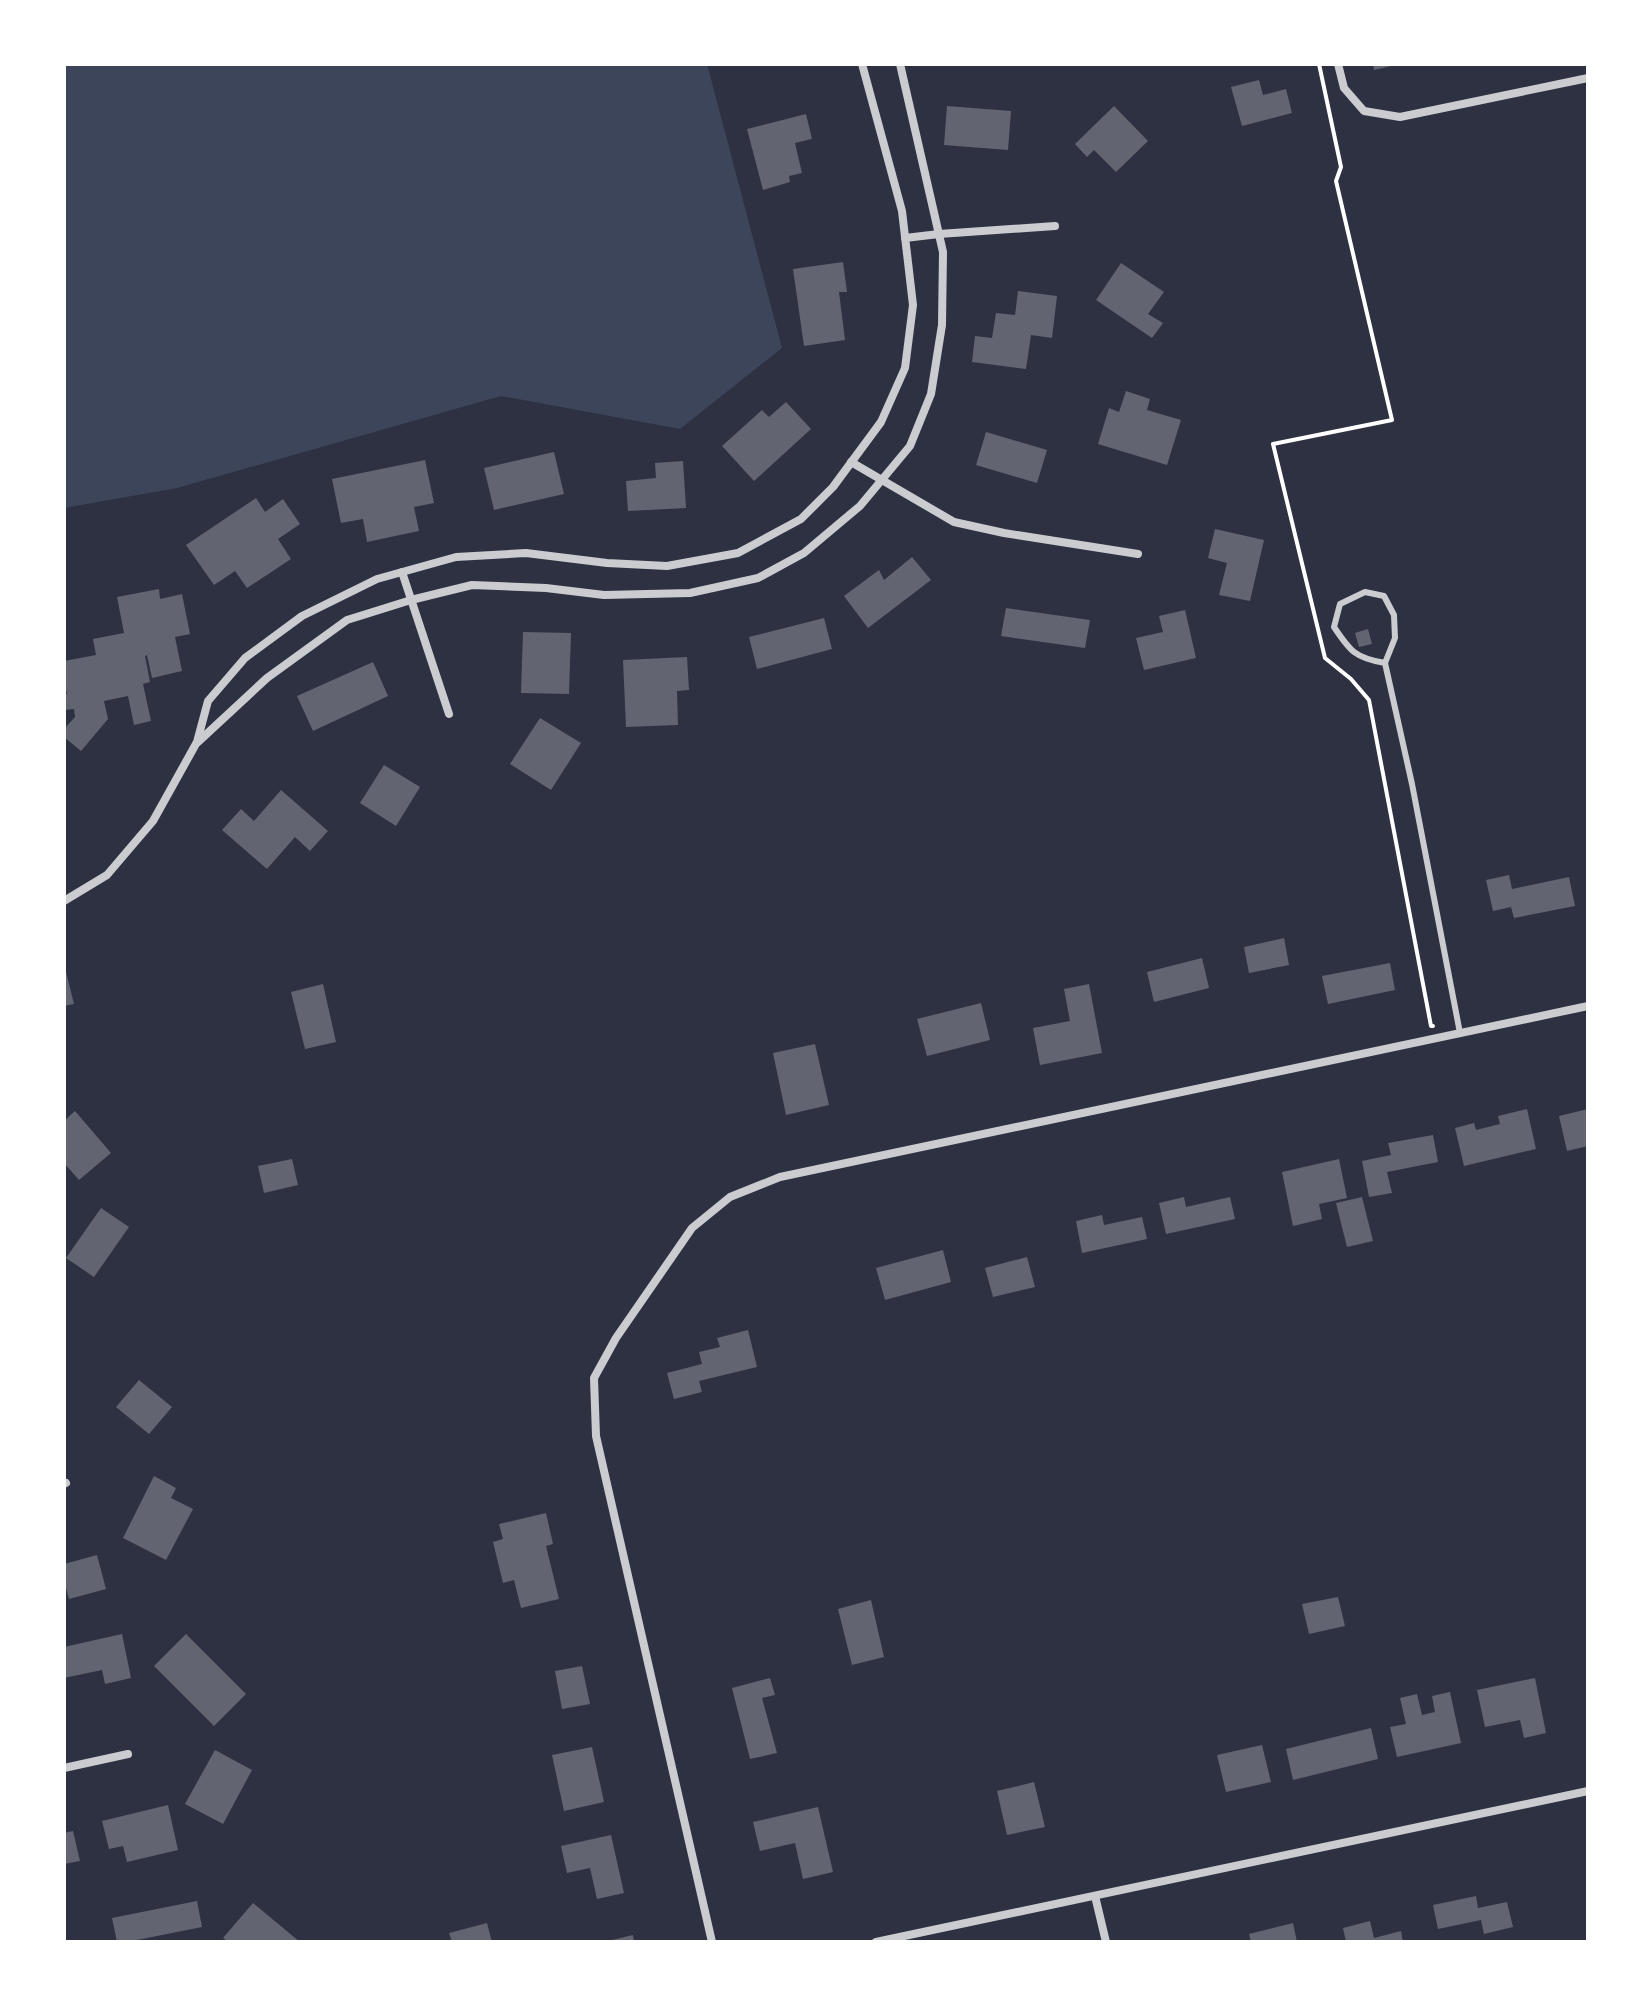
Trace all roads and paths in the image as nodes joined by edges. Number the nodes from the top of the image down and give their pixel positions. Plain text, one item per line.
1 (862, 64) edge
2 (900, 64) edge
3 (1319, 64) edge
4 (1338, 64) edge
5 (1588, 78) edge
6 (1055, 226) dead end
7 (939, 234) junction
8 (905, 238) junction
9 (851, 462) junction
10 (881, 480) junction
11 (1138, 554) dead end
12 (402, 572) junction
13 (411, 600) junction
14 (1385, 663) junction
15 (449, 714) dead end
16 (197, 742) junction
17 (64, 901) edge
18 (1588, 1006) edge
19 (1458, 1021) junction
20 (1460, 1033) junction
21 (128, 1754) dead end
22 (64, 1768) edge
23 (1588, 1791) edge
24 (1095, 1896) junction
25 (712, 1942) edge
26 (876, 1942) edge
27 (1106, 1942) edge

1 - 8 street
2 - 7 street
3 - 19 path
4 - 5 street
6 - 7 street
7 - 8 street
7 - 10 street
8 - 9 street
9 - 10 street
9 - 12 street
10 - 11 street
10 - 13 street
12 - 13 street
12 - 16 street
13 - 15 street
13 - 16 street
14 - 14 lane
14 - 19 lane
16 - 17 street
18 - 20 street
19 - 20 lane
20 - 25 street
21 - 22 street
23 - 24 street
24 - 26 street
24 - 27 street

